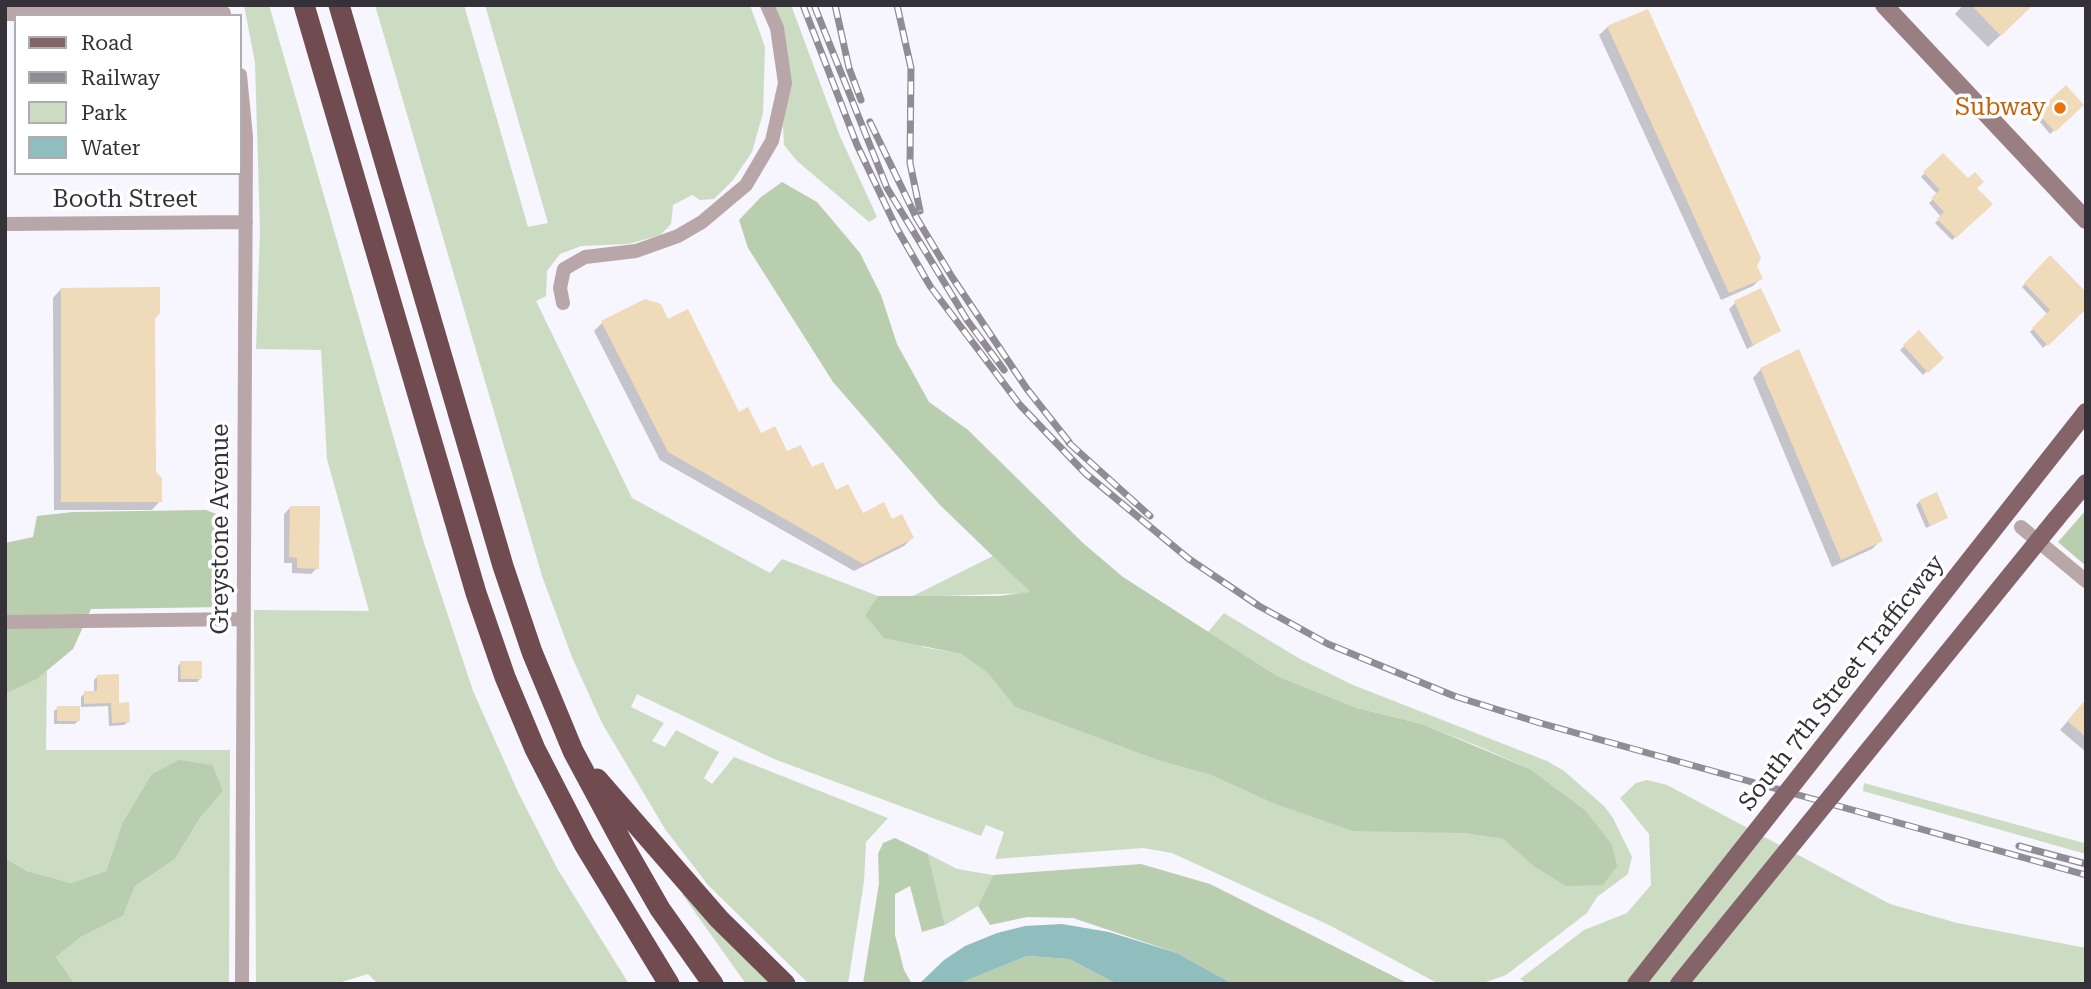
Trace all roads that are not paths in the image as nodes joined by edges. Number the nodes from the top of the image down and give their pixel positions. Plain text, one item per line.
1 (304, 5) edge
2 (339, 5) edge
3 (767, 5) edge
4 (1884, 5) edge
5 (224, 11) edge
6 (5, 14) edge
7 (242, 96) edge
8 (2086, 220) edge
9 (246, 222) junction
10 (5, 224) edge
11 (563, 303) dead end
12 (2086, 412) edge
13 (2086, 483) edge
14 (2021, 527) dead end
15 (2086, 581) edge
16 (243, 619) junction
17 (5, 622) edge
18 (573, 751) junction
19 (781, 981) edge
20 (668, 982) edge
21 (242, 984) edge
22 (713, 984) edge
23 (1636, 984) edge
24 (1679, 984) edge

1 - 20 highway
2 - 18 highway
3 - 11 street
4 - 8 main road
5 - 6 street
7 - 9 street, Greystone Avenue
9 - 10 street, Booth Street
9 - 16 street, Greystone Avenue
12 - 23 main road, South 7th Street Trafficway, bridge
13 - 24 main road, bridge
14 - 15 street
16 - 17 street
16 - 21 street, Greystone Avenue
18 - 19 highway
18 - 22 highway

